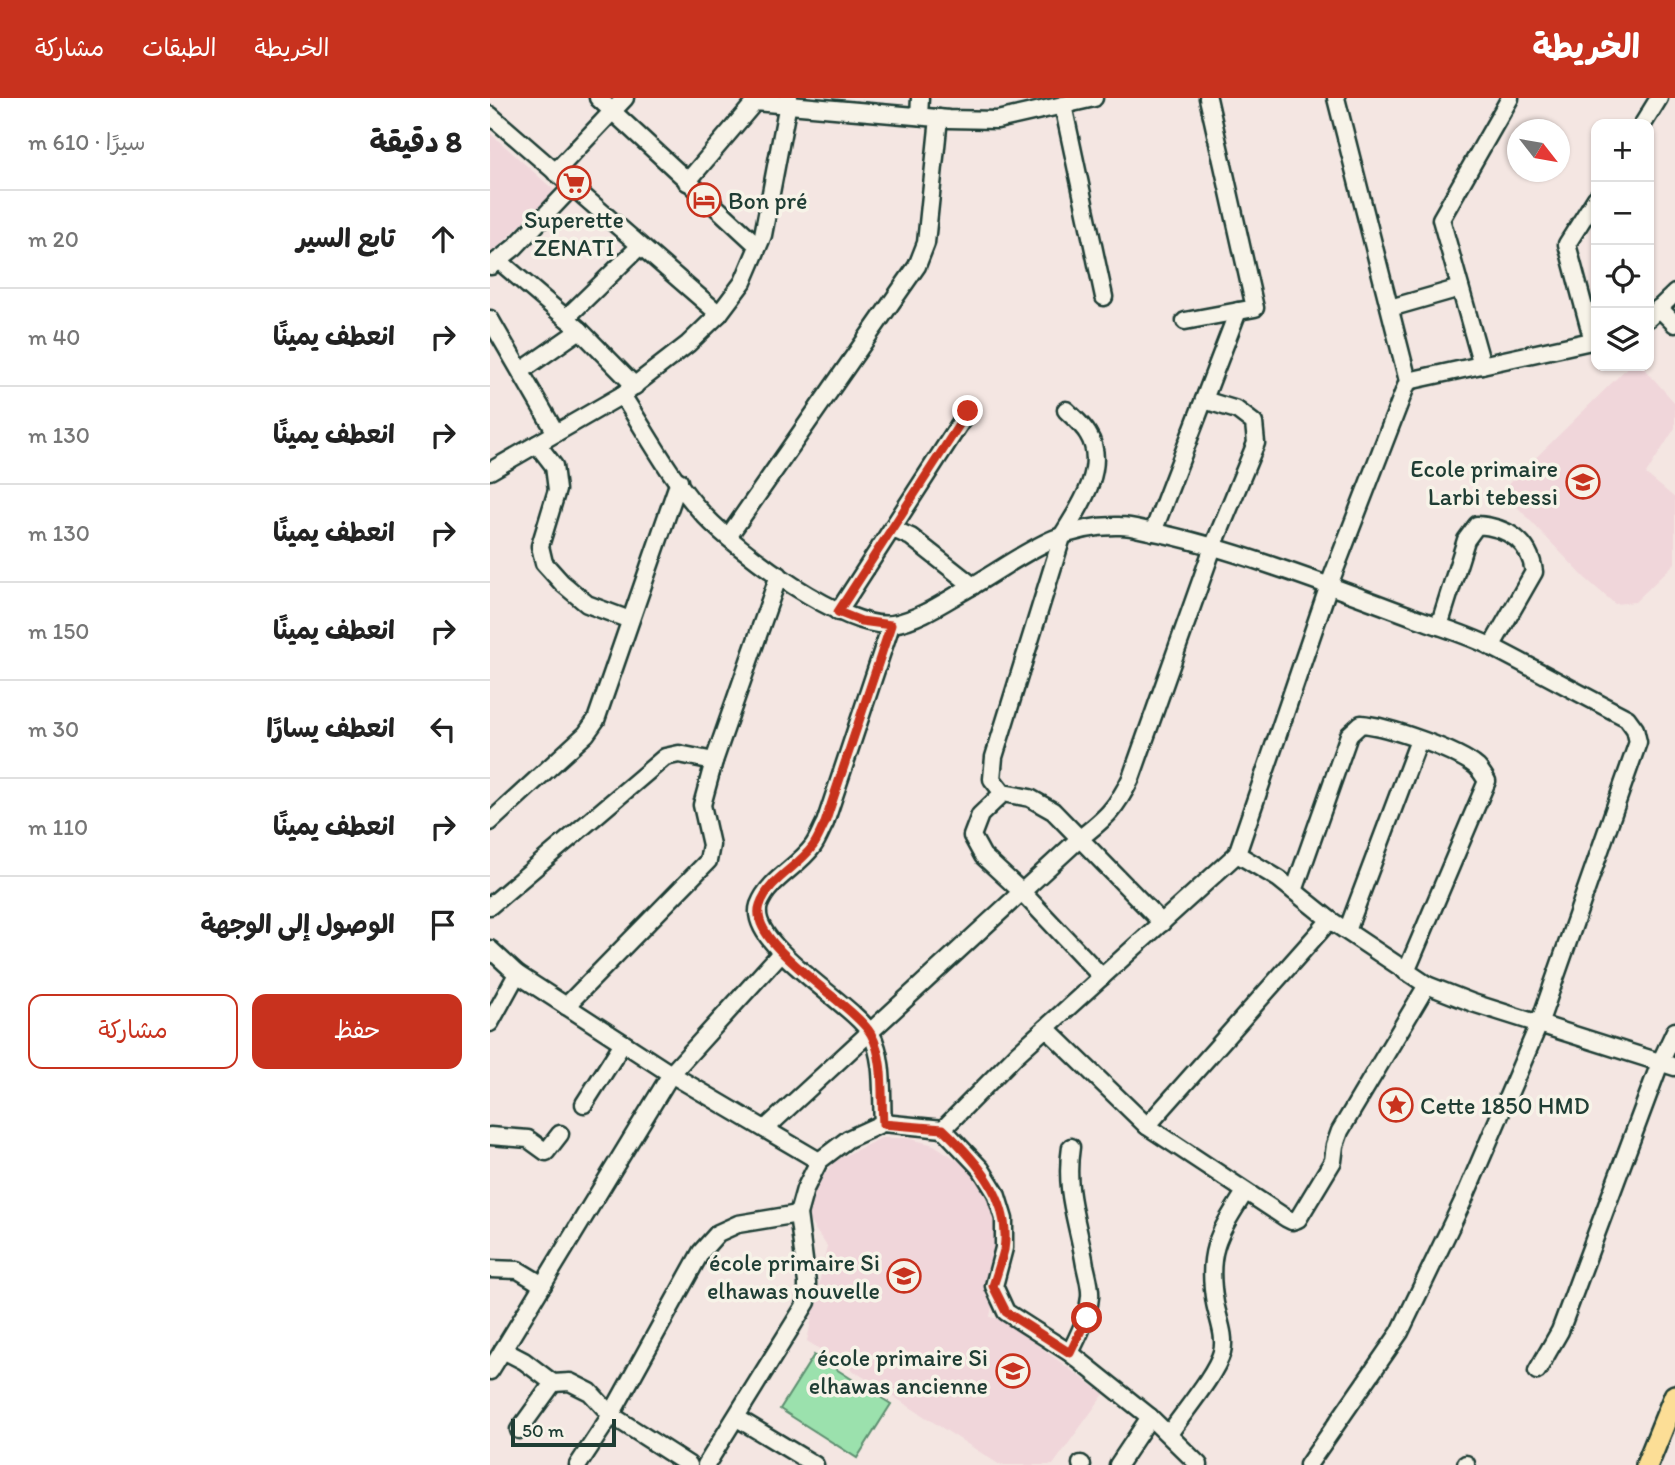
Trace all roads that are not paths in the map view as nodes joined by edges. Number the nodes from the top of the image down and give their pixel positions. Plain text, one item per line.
1 (598, 98) edge
2 (625, 98) edge
3 (920, 98) edge
4 (1094, 98) edge
5 (1208, 98) edge
6 (1336, 98) edge
7 (1510, 98) edge
8 (1659, 98) edge
9 (788, 102) edge
10 (1063, 105) junction
11 (1029, 106) edge
12 (613, 111) junction
13 (490, 115) edge
14 (919, 116) junction
15 (939, 118) junction
16 (1646, 119) edge
17 (555, 172) junction
18 (687, 182) junction
19 (572, 187) junction
20 (1591, 206) edge
21 (758, 246) junction
22 (639, 247) junction
23 (494, 264) edge
24 (1460, 288) junction
25 (1675, 293) edge
26 (1104, 297) dead end
27 (1390, 308) junction
28 (1238, 311) junction
29 (1654, 313) edge
30 (719, 314) junction
31 (490, 318) edge
32 (566, 318) junction
33 (1185, 321) dead end
34 (1675, 324) edge
35 (1591, 326) edge
36 (580, 330) junction
37 (1591, 341) edge
38 (497, 345) edge
39 (1482, 365) junction
40 (521, 371) junction
41 (1408, 381) junction
42 (629, 390) junction
43 (1204, 400) junction
44 (1066, 410) dead end
45 (968, 411) dead end
46 (556, 433) junction
47 (537, 444) junction
48 (490, 471) edge
49 (678, 481) junction
50 (893, 529) junction
51 (1153, 532) junction
52 (1063, 534) junction
53 (728, 537) junction
54 (1213, 547) junction
55 (779, 575) junction
56 (1329, 585) junction
57 (973, 586) junction
58 (838, 612) junction
59 (629, 620) junction
60 (891, 625) junction
61 (1439, 626) junction
62 (1491, 647) junction
63 (1419, 740) junction
64 (714, 761) junction
65 (1003, 793) junction
66 (490, 821) edge
67 (1079, 839) junction
68 (1237, 854) junction
69 (1294, 891) junction
70 (1021, 892) junction
71 (490, 906) edge
72 (1330, 920) junction
73 (1162, 923) junction
74 (1348, 931) junction
75 (490, 949) edge
76 (781, 953) junction
77 (1406, 972) junction
78 (517, 974) junction
79 (1102, 977) junction
80 (1427, 985) junction
81 (566, 1006) junction
82 (490, 1023) edge
83 (1539, 1024) junction
84 (1046, 1028) junction
85 (1675, 1031) edge
86 (871, 1034) junction
87 (623, 1043) junction
88 (1667, 1065) edge
89 (671, 1074) junction
90 (584, 1104) dead end
91 (883, 1124) junction
92 (1147, 1126) junction
93 (765, 1129) junction
94 (943, 1129) junction
95 (560, 1134) dead end
96 (490, 1136) edge
97 (1071, 1147) dead end
98 (819, 1161) junction
99 (1245, 1192) junction
100 (797, 1214) junction
101 (490, 1269) edge
102 (543, 1285) junction
103 (503, 1350) junction
104 (1070, 1353) junction
105 (1537, 1370) dead end
106 (490, 1371) edge
107 (553, 1383) junction
108 (1675, 1396) edge
109 (611, 1415) junction
110 (1150, 1417) junction
111 (737, 1418) junction
112 (519, 1430) dead end
113 (1169, 1434) junction
114 (578, 1465) edge
115 (689, 1465) edge
116 (706, 1465) edge
117 (815, 1465) edge
118 (1118, 1465) edge
119 (1199, 1465) edge
120 (1308, 1465) edge
121 (1647, 1465) edge

1 - 12 street
2 - 12 street
3 - 14 street
4 - 10 street
5 - 28 street
6 - 27 street
7 - 24 street
8 - 16 street
9 - 14 street
9 - 18 street
9 - 21 street
10 - 11 street
10 - 26 street
11 - 15 street
12 - 17 street
12 - 18 street
13 - 17 street
14 - 15 street
15 - 53 street
17 - 19 street
18 - 21 street
19 - 22 street
19 - 23 street
20 - 35 street
21 - 30 street
22 - 30 street
22 - 32 street
23 - 32 street
24 - 27 street
24 - 39 street
25 - 29 street
27 - 41 street
28 - 33 street
28 - 43 street
29 - 34 street
30 - 42 street
31 - 38 street
32 - 36 street
36 - 40 street
36 - 42 street
37 - 39 street
38 - 40 street
39 - 41 street
40 - 46 street
41 - 56 street
42 - 46 street
42 - 49 street
43 - 51 street
43 - 54 street
44 - 52 street
45 - 50 street
46 - 47 street
47 - 48 street
47 - 59 street
49 - 53 street
49 - 59 street
50 - 57 street
50 - 58 street
51 - 52 street
51 - 54 street
52 - 57 street
52 - 65 street
53 - 55 street
54 - 56 street
54 - 67 street
55 - 58 street
55 - 64 street
56 - 61 street
56 - 68 street
57 - 60 street
58 - 60 street
59 - 66 street
60 - 76 street
61 - 62 street
61 - 62 street
62 - 83 street
63 - 69 street
63 - 74 street
63 - 77 street
64 - 71 street
64 - 81 street
65 - 67 street
65 - 70 street
67 - 70 street
67 - 73 street
68 - 69 street
68 - 73 street
69 - 72 street
70 - 79 street
70 - 86 street
72 - 74 street
72 - 92 street
73 - 79 street
74 - 77 street
75 - 78 street
76 - 86 street
76 - 89 street
77 - 80 street
78 - 81 street
78 - 82 street
79 - 84 street
80 - 83 street
80 - 99 street
81 - 87 street
83 - 88 street
83 - 120 street
84 - 92 street
84 - 94 street
85 - 88 street
86 - 91 street
86 - 93 street
87 - 89 street
87 - 90 street
88 - 105 street
89 - 93 street
89 - 102 street
91 - 94 street
91 - 98 street
92 - 99 street
93 - 98 street
94 - 104 street
95 - 96 street
97 - 104 street
98 - 100 street
99 - 113 street
100 - 109 street
100 - 111 street
101 - 102 street
102 - 103 street
103 - 106 street
103 - 107 street
104 - 110 street
107 - 109 street
107 - 112 street
108 - 121 main road
109 - 114 street
109 - 115 street
110 - 113 street
110 - 118 street
111 - 116 street
111 - 117 street
113 - 119 street

